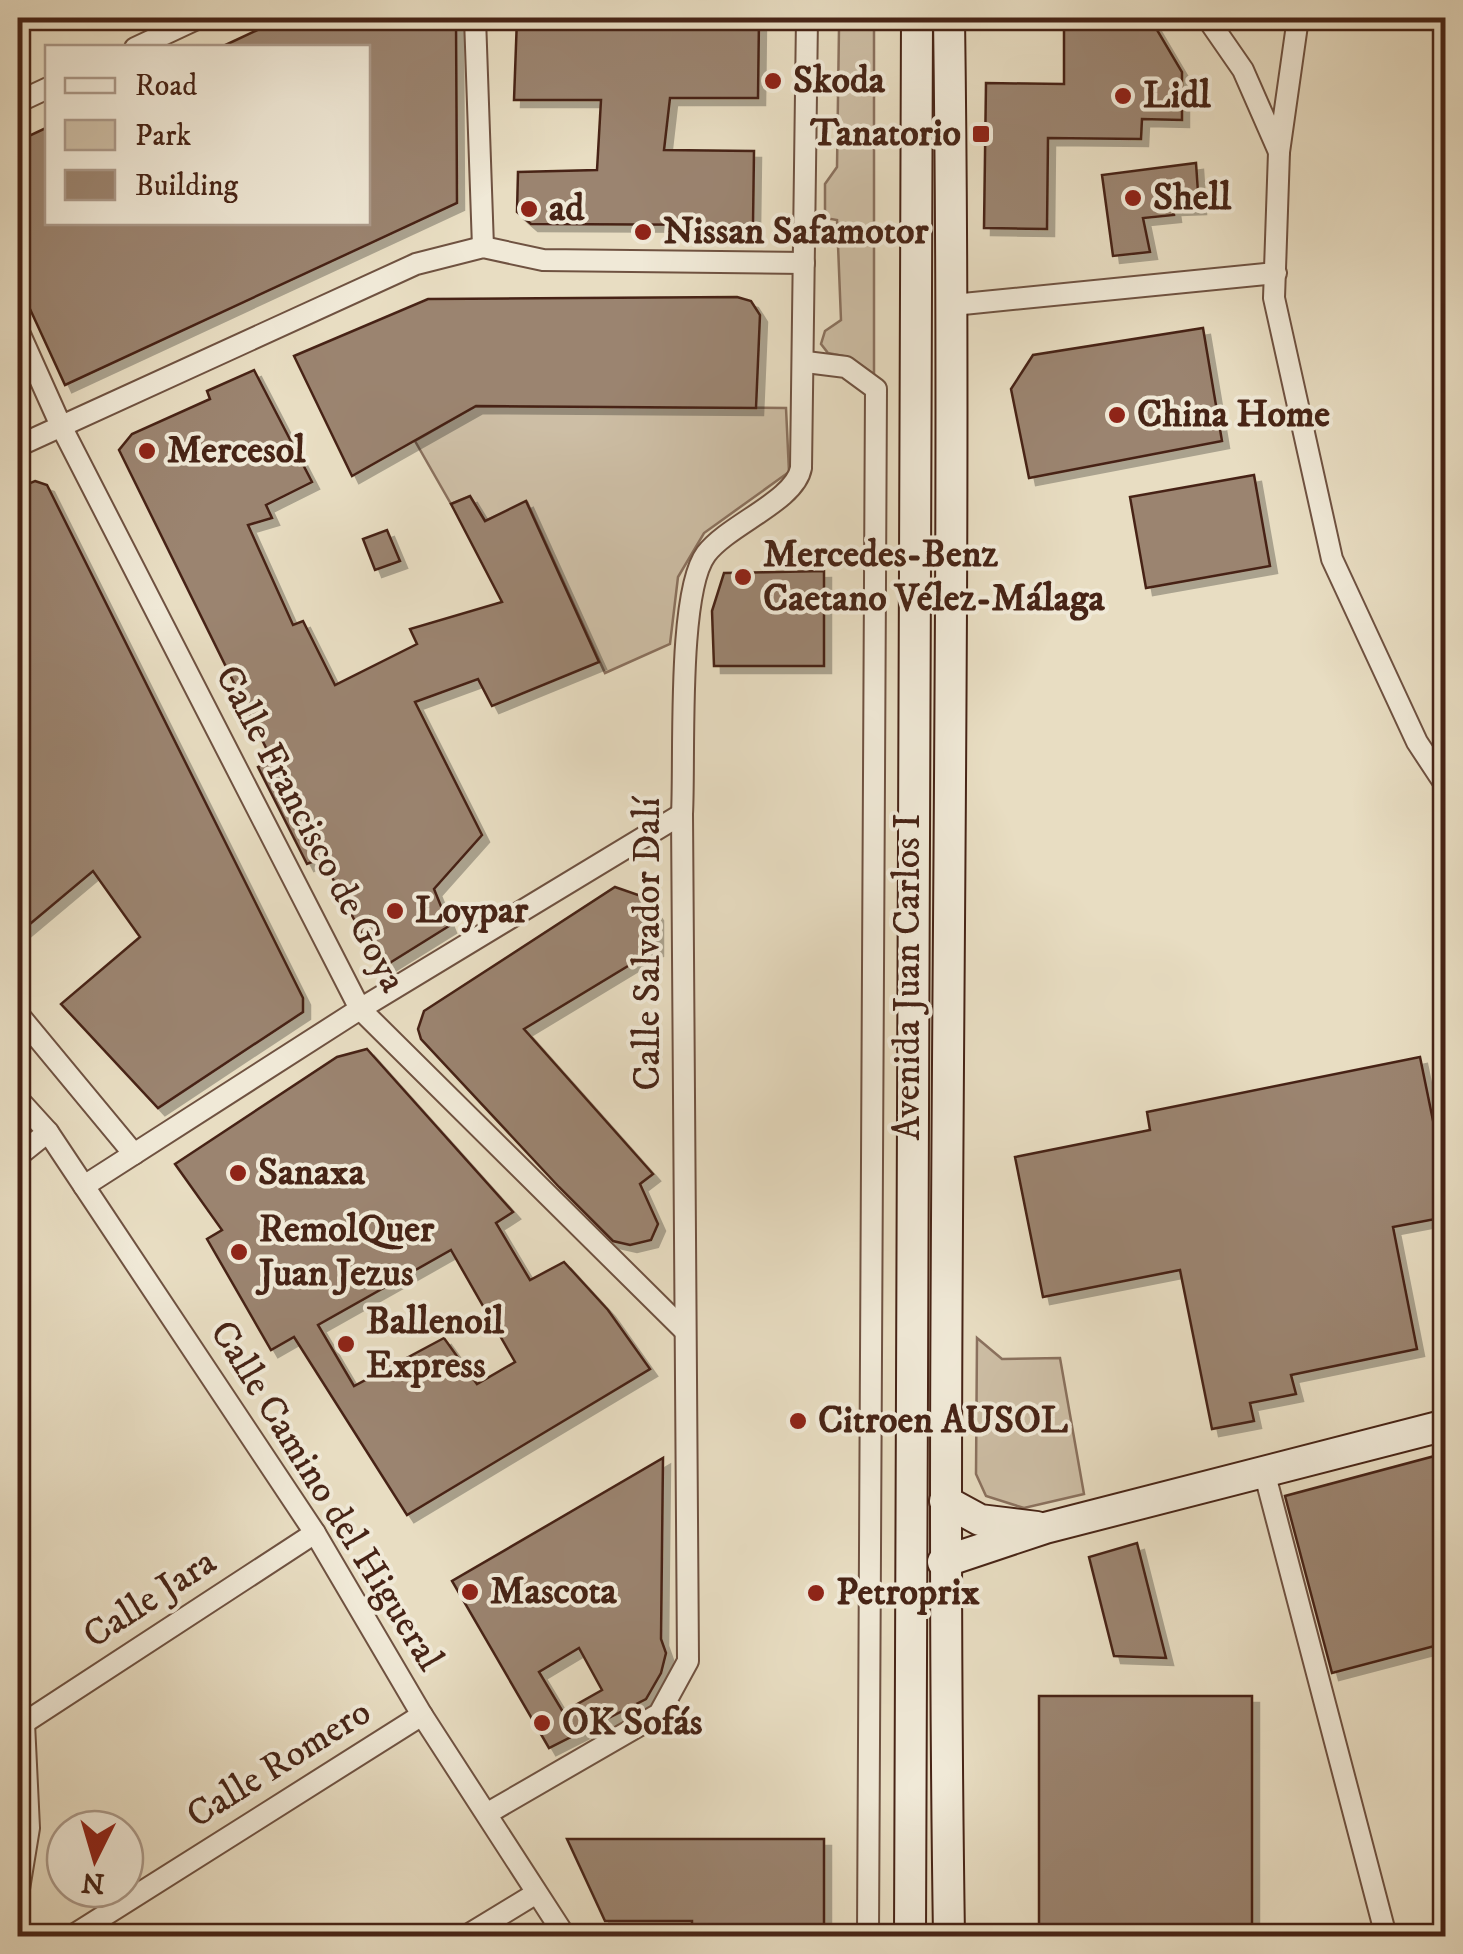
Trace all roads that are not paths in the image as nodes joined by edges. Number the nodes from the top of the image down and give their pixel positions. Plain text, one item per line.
1 (199, 18) edge
2 (475, 18) edge
3 (808, 18) edge
4 (917, 18) edge
5 (949, 18) edge
6 (1207, 18) edge
7 (1298, 18) edge
8 (141, 45) edge
9 (45, 89) edge
10 (18, 102) edge
11 (1279, 152) junction
12 (483, 247) junction
13 (804, 263) junction
14 (1276, 273) junction
15 (953, 305) junction
16 (18, 330) edge
17 (806, 362) junction
18 (61, 426) junction
19 (18, 446) edge
20 (1446, 786) edge
21 (682, 814) junction
22 (360, 1010) junction
23 (18, 1014) edge
24 (18, 1099) edge
25 (48, 1132) junction
26 (134, 1154) junction
27 (18, 1156) edge
28 (84, 1186) junction
29 (684, 1330) junction
30 (1446, 1425) edge
31 (1265, 1475) junction
32 (945, 1501) junction
33 (1046, 1528) junction
34 (315, 1532) junction
35 (943, 1562) junction
36 (422, 1715) junction
37 (21, 1716) edge
38 (488, 1812) junction
39 (18, 1894) edge
40 (535, 1894) junction
41 (72, 1936) edge
42 (466, 1936) edge
43 (565, 1936) edge
44 (868, 1936) edge
45 (910, 1936) edge
46 (949, 1936) edge
47 (1386, 1936) edge

1 - 8 street
2 - 12 street
3 - 13 street, Calle Salvador Dalí
4 - 45 street, Avenida Juan Carlos I
5 - 15 street, Avenida Juan Carlos I
6 - 11 street
7 - 11 street
9 - 10 street
11 - 14 street
12 - 13 street
12 - 18 street
13 - 17 street, Calle Salvador Dalí
14 - 15 street
14 - 20 street
15 - 32 street, Avenida Juan Carlos I
16 - 18 street, Calle Francisco de Goya
17 - 21 street, Calle Salvador Dalí
17 - 44 street
18 - 19 street
18 - 22 street, Calle Francisco de Goya
21 - 22 street
21 - 29 street, Calle Salvador Dalí
22 - 26 street
22 - 29 street, Calle Francisco de Goya
23 - 26 street
24 - 25 street, Calle Camino del Higueral
25 - 27 street
25 - 28 street, Calle Camino del Higueral
26 - 28 street
28 - 34 street, Calle Camino del Higueral
29 - 38 street, Calle Salvador Dalí
30 - 31 street
31 - 33 street
31 - 47 street
32 - 33 street
32 - 35 street, Avenida Juan Carlos I
33 - 35 street
34 - 36 street, Calle Camino del Higueral
34 - 37 street, Calle Jara
35 - 46 street, Avenida Juan Carlos I
36 - 38 street, Calle Camino del Higueral
36 - 41 street, Calle Romero
37 - 39 street
38 - 40 street, Calle Camino del Higueral
40 - 42 street
40 - 43 street, Calle Camino del Higueral

